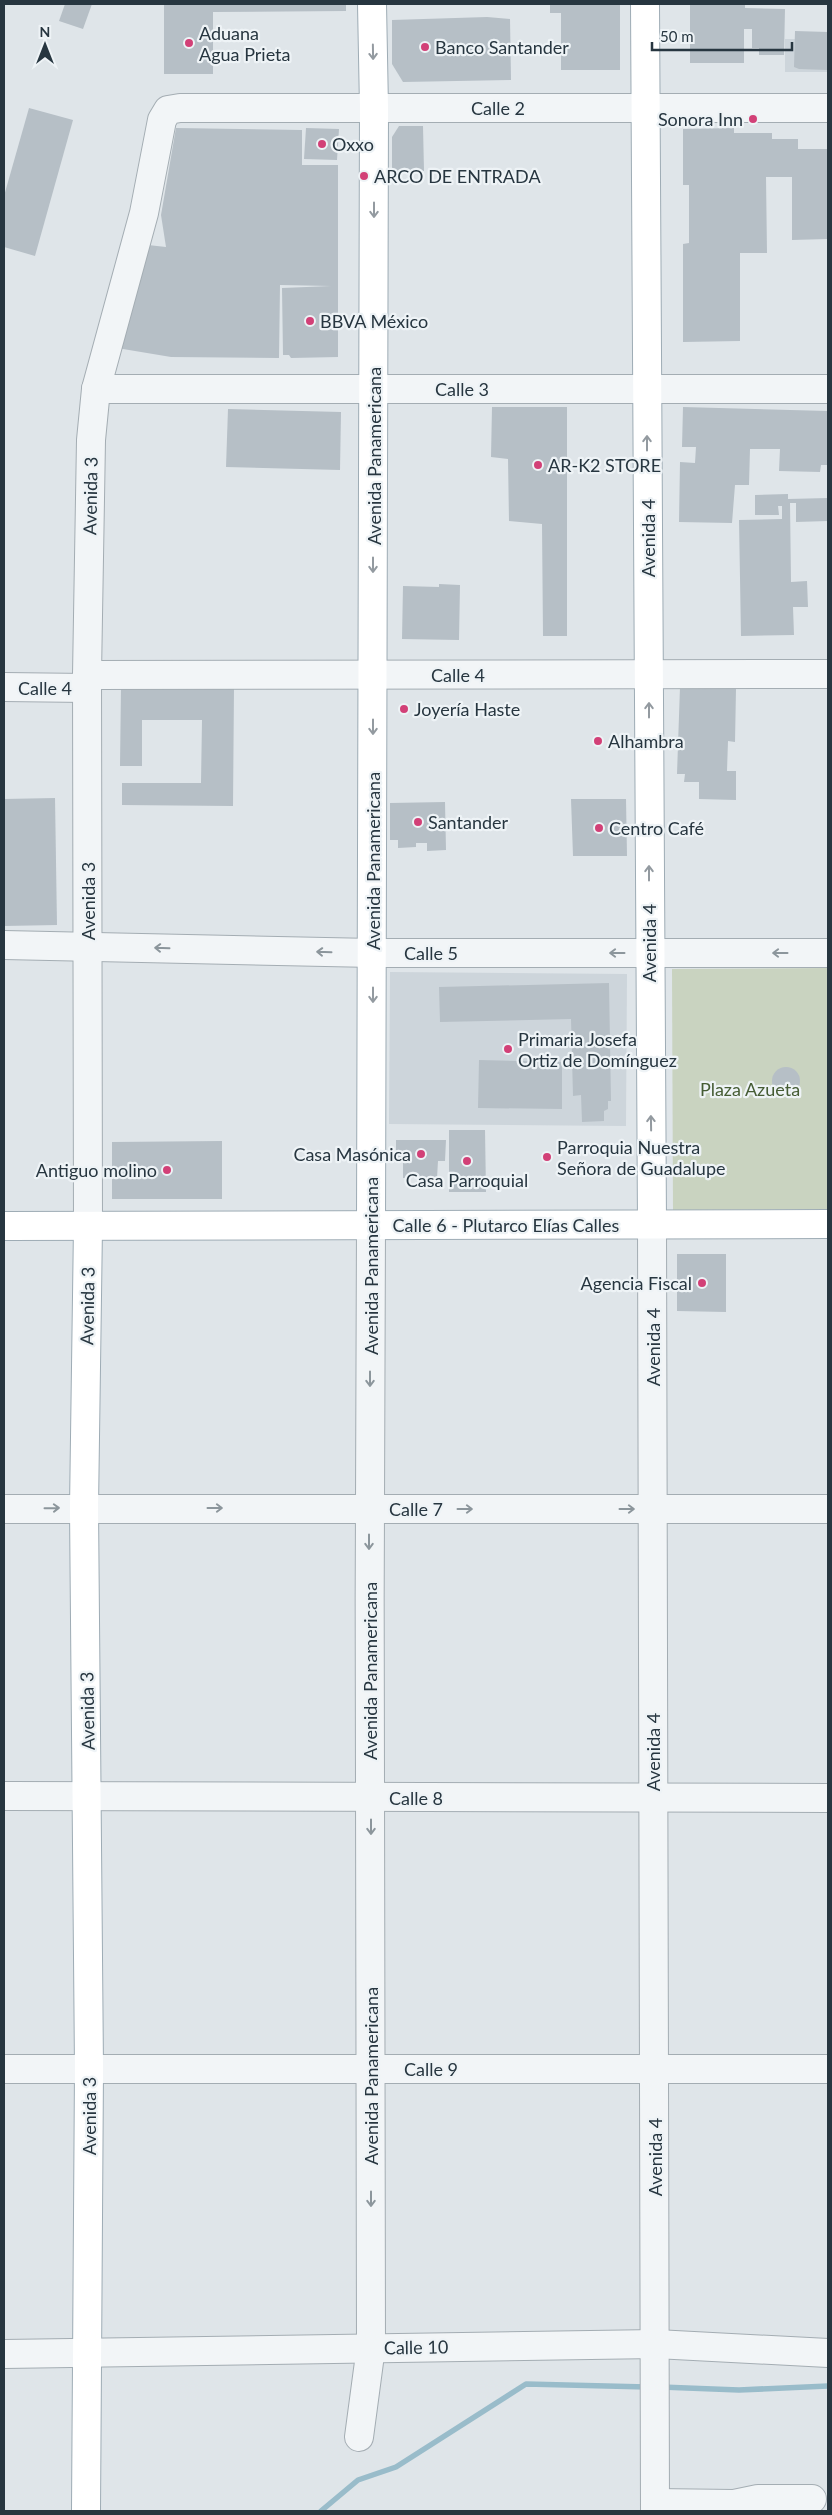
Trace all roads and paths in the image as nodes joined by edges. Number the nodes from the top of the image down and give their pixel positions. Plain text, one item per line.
1 (372, 4) edge
2 (645, 4) edge
3 (374, 108) junction
4 (646, 108) junction
5 (828, 108) edge
6 (168, 110) joint
7 (96, 389) junction
8 (374, 389) junction
9 (647, 389) junction
10 (828, 389) edge
11 (648, 674) junction
12 (828, 674) edge
13 (373, 675) junction
14 (87, 682) junction
15 (4, 687) edge
16 (4, 945) edge
17 (88, 946) junction
18 (373, 953) junction
19 (650, 953) junction
20 (828, 953) edge
21 (652, 1224) junction
22 (828, 1224) edge
23 (4, 1226) edge
24 (88, 1226) junction
25 (371, 1226) junction
26 (84, 1508) junction
27 (369, 1508) junction
28 (654, 1508) junction
29 (828, 1508) edge
30 (4, 1509) edge
31 (4, 1796) edge
32 (88, 1796) junction
33 (372, 1798) junction
34 (653, 1798) junction
35 (828, 1798) edge
36 (4, 2069) edge
37 (89, 2069) junction
38 (371, 2069) junction
39 (655, 2069) junction
40 (828, 2069) edge
41 (371, 2347) junction
42 (656, 2349) junction
43 (87, 2352) junction
44 (828, 2353) edge
45 (4, 2354) edge
46 (359, 2437) dead end
47 (812, 2498) dead end
48 (655, 2507) edge
49 (86, 2511) edge

1 -> 3 main road, Avenida Panamericana
2 - 4 main road, Avenida 4
3 - 4 street, Calle 2
3 - 6 street, Calle 2
3 -> 8 main road, Avenida Panamericana
4 - 5 street, Calle 2
4 - 9 main road, Avenida 4
6 - 7 street, Avenida 3
7 - 8 street, Calle 3
7 - 14 street, Avenida 3
8 - 9 street, Calle 3
8 -> 13 main road, Avenida Panamericana
9 - 10 street, Calle 3
11 -> 9 main road, Avenida 4
11 - 12 street, Calle 4
11 - 13 street, Calle 4
19 -> 11 main road, Avenida 4
13 - 14 street, Calle 4
13 -> 18 main road, Avenida Panamericana
14 - 15 street, Calle 4
14 - 17 street, Avenida 3
16 - 17 street, Calle 5
18 -> 17 street, Calle 5
17 - 24 street, Avenida 3
19 -> 18 street, Calle 5
18 -> 25 main road, Avenida Panamericana
20 -> 19 street, Calle 5
21 -> 19 main road, Avenida 4
21 - 22 main road, Calle 6 - Plutarco Elías Calles
21 - 25 main road, Calle 6 - Plutarco Elías Calles
21 - 28 street, Avenida 4
23 - 24 main road, Calle 6 - Plutarco Elías Calles
24 - 25 main road, Calle 6 - Plutarco Elías Calles
24 - 26 main road, Avenida 3
25 -> 27 street, Avenida Panamericana
26 -> 27 street, Calle 7
30 -> 26 street, Calle 7
26 - 32 main road, Avenida 3
27 -> 28 street, Calle 7
27 -> 33 street, Avenida Panamericana
28 - 29 street, Calle 7
28 - 34 street, Avenida 4
31 - 32 street, Calle 8
32 - 33 street, Calle 8
32 - 37 main road, Avenida 3
33 - 34 street, Calle 8
33 -> 38 street, Avenida Panamericana
34 - 35 street, Calle 8
34 - 39 street, Avenida 4
36 - 37 street, Calle 9
37 - 38 street, Calle 9
37 - 43 main road, Avenida 3
38 - 39 street, Calle 9
38 -> 41 street, Avenida Panamericana
39 - 40 street, Calle 9
39 - 42 street, Avenida 4
41 - 42 street, Calle 10
41 - 43 street, Calle 10
41 - 46 street, Avenida Panamericana
42 - 44 street, Calle 10
42 - 48 street, Avenida 4
43 - 45 street, Calle 10
43 - 49 main road, Avenida 3
47 - 48 street

